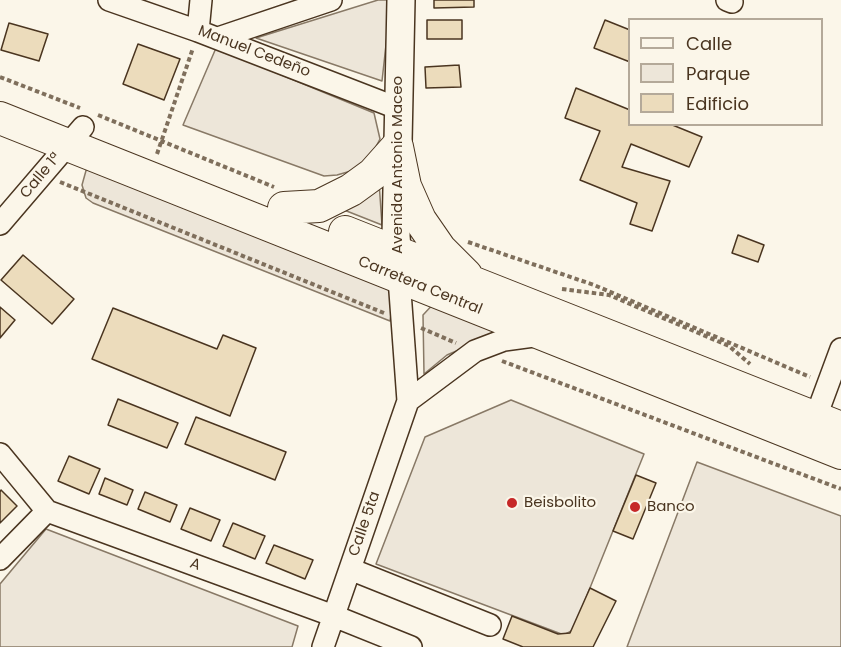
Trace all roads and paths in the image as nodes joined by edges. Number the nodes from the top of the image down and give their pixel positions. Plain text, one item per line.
1 (109, 0) edge
2 (201, 0) edge
3 (331, 0) edge
4 (400, 0) edge
5 (208, 35) junction
6 (0, 76) edge
7 (0, 96) edge
8 (397, 108) junction
9 (0, 118) edge
10 (76, 135) junction
11 (397, 147) junction
12 (160, 148) junction
13 (43, 174) junction
14 (281, 198) junction
15 (0, 224) edge
16 (425, 227) junction
17 (399, 265) junction
18 (487, 288) junction
19 (553, 288) dead end
20 (404, 321) junction
21 (541, 335) junction
22 (841, 349) edge
23 (475, 351) junction
24 (758, 371) dead end
25 (828, 384) junction
26 (408, 401) junction
27 (830, 438) edge
28 (0, 454) edge
29 (841, 489) edge
30 (47, 511) junction
31 (0, 559) edge
32 (350, 569) junction
33 (334, 615) junction
34 (490, 625) dead end
35 (323, 647) edge
36 (411, 647) edge

1 - 5 street, Manuel Cedeño
2 - 5 street
3 - 5 street
4 - 8 main road, Avenida Antonio Maceo
5 - 8 street, Manuel Cedeño
5 - 12 path
6 - 12 path
7 - 10 highway, Carretera Central
8 - 11 main road, Avenida Antonio Maceo
9 - 10 highway, Carretera Central
10 - 12 highway, Carretera Central
10 - 13 street, Calle 1ª
10 - 17 highway, Carretera Central
11 - 14 highway
11 - 16 highway
11 - 17 main road, Avenida Antonio Maceo
12 - 14 highway, Carretera Central
12 - 14 path
13 - 15 street, Calle 1ª
13 - 20 path
14 - 17 highway, Carretera Central
16 - 18 highway
16 - 25 path
17 - 18 highway, Carretera Central
17 - 20 street, Avenida Antonio Maceo
17 - 21 highway, Carretera Central
18 - 27 highway, Carretera Central
19 - 24 path
20 - 23 path
20 - 26 street, Avenida Antonio Maceo
21 - 23 street
21 - 27 highway, Carretera Central
22 - 25 street
23 - 26 street
23 - 29 path
25 - 27 street
26 - 32 street, Calle 5ta
28 - 30 street
30 - 31 street
30 - 33 street, A
32 - 33 street, Calle 5ta
32 - 34 street
33 - 35 street, Calle 5ta
33 - 36 street, A

